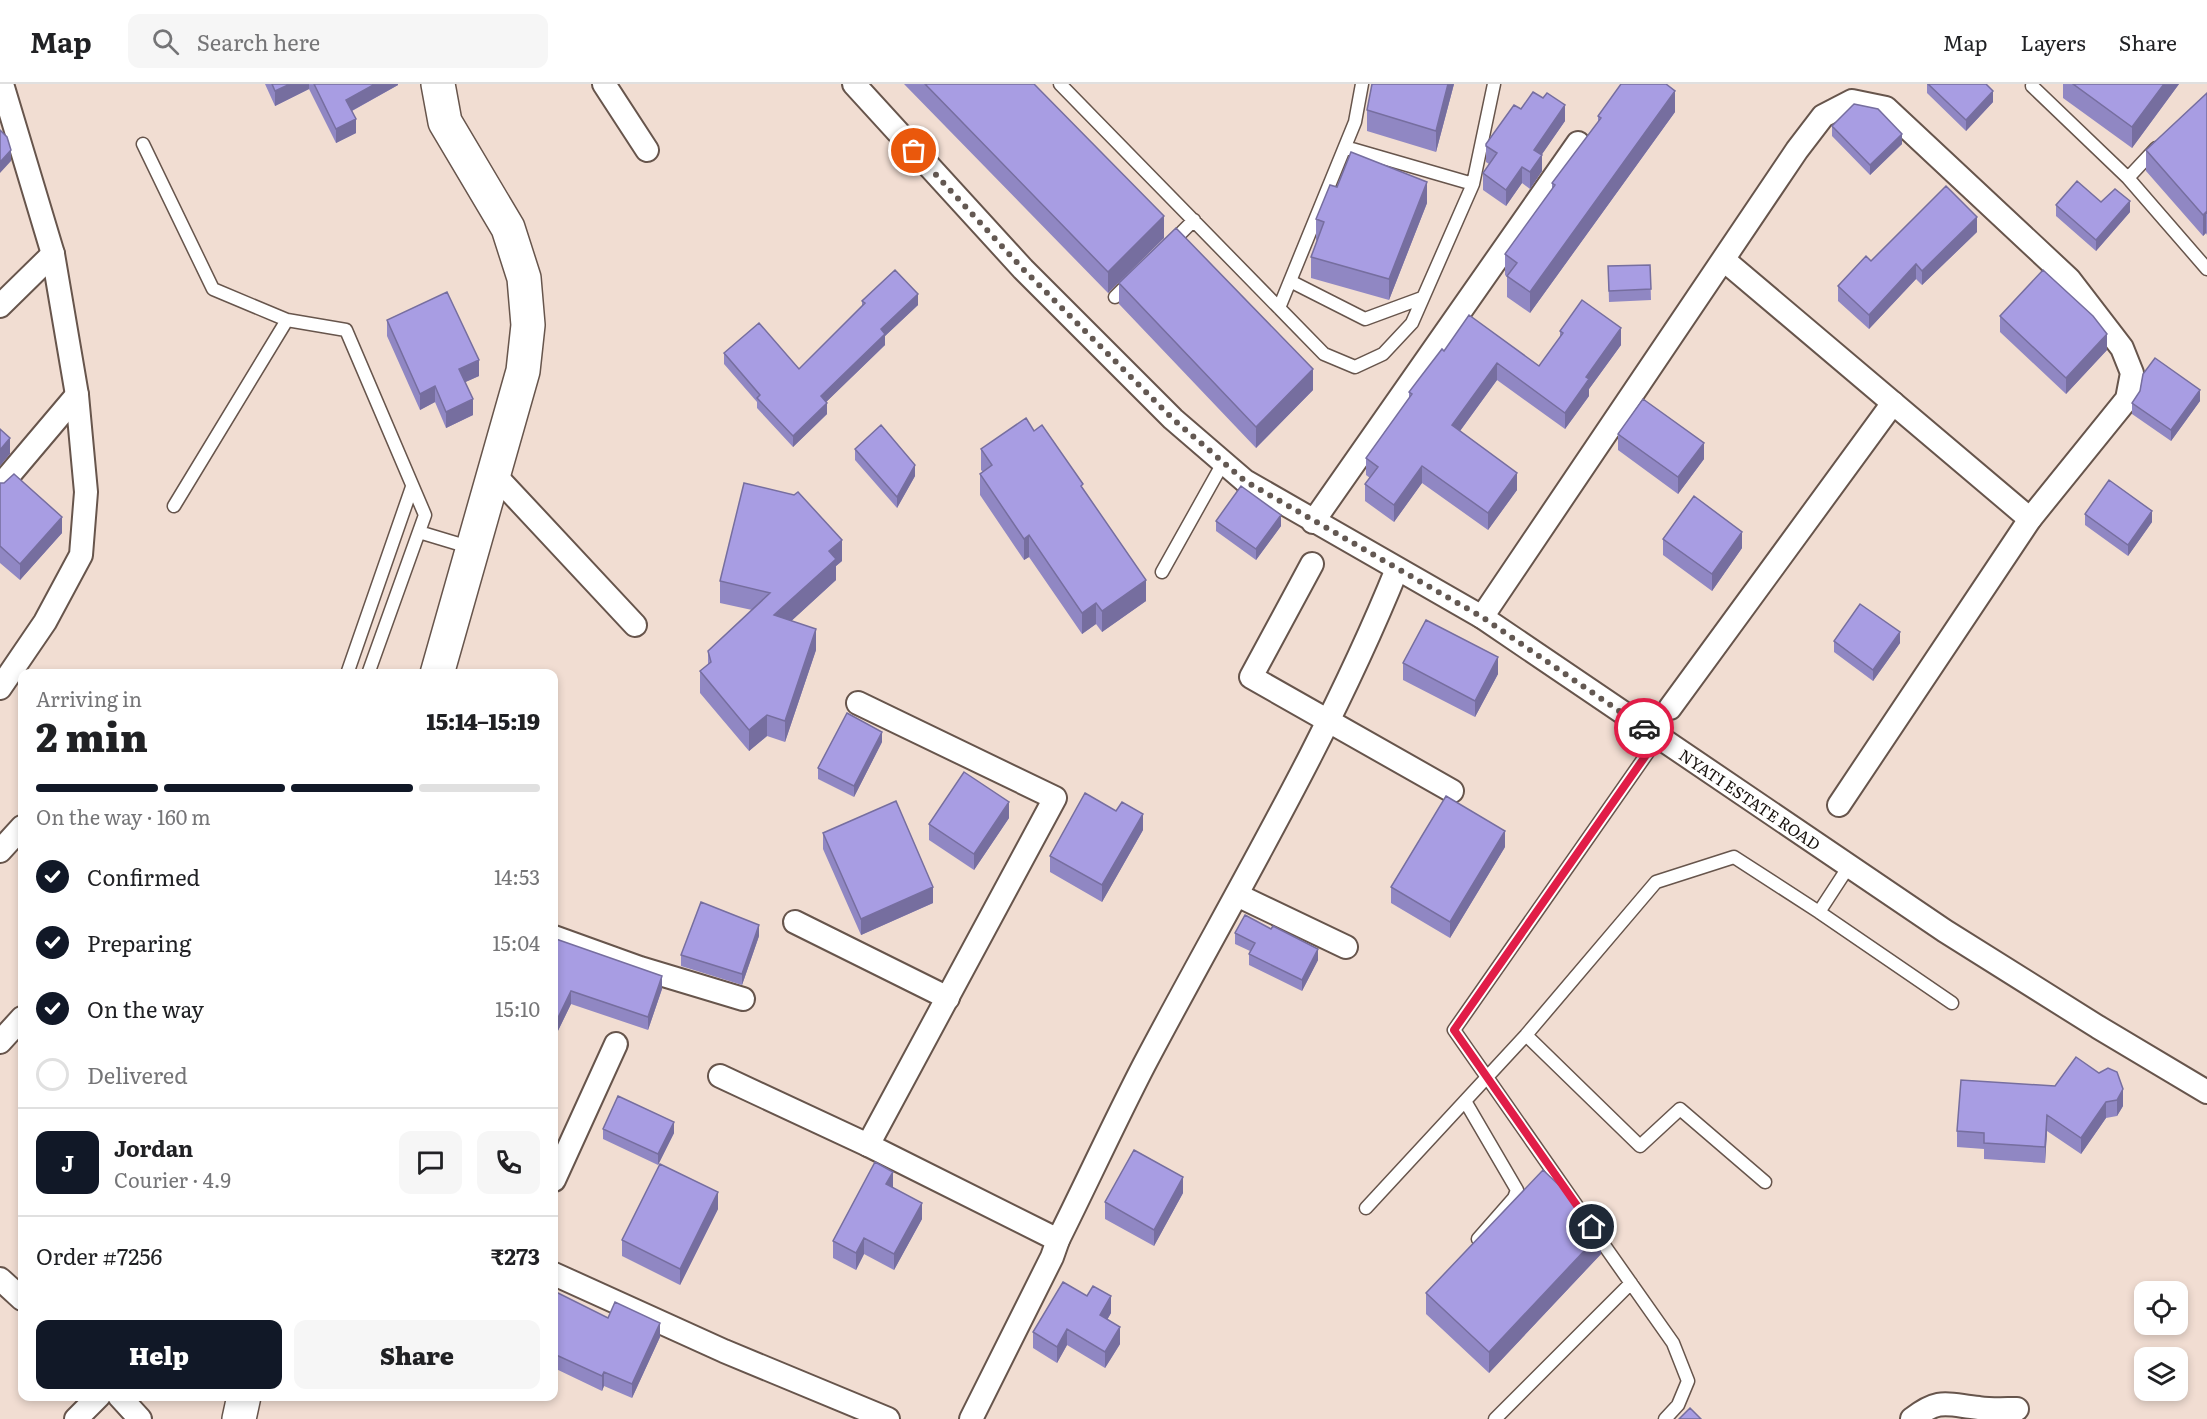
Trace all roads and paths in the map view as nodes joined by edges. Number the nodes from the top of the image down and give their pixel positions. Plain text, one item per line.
1 (438, 84) edge
2 (604, 84) edge
3 (855, 84) edge
4 (1060, 84) edge
5 (1362, 84) edge
6 (1494, 84) edge
7 (2, 86) edge
8 (2032, 86) dead end
9 (2169, 134) edge
10 (1578, 143) dead end
11 (143, 144) dead end
12 (1345, 147) junction
13 (647, 150) dead end
14 (2128, 178) junction
15 (1473, 184) junction
16 (1194, 220) junction
17 (1162, 251) edge
18 (53, 254) junction
19 (1725, 260) junction
20 (2207, 269) edge
21 (1138, 274) edge
22 (1290, 281) junction
23 (1114, 297) dead end
24 (1422, 298) junction
25 (0, 306) edge
26 (1279, 308) junction
27 (287, 320) junction
28 (77, 395) junction
29 (1893, 403) junction
30 (1223, 463) junction
31 (494, 474) junction
32 (0, 486) edge
33 (412, 487) junction
34 (174, 506) dead end
35 (2030, 519) junction
36 (1313, 522) junction
37 (419, 532) junction
38 (473, 548) junction
39 (1312, 564) dead end
40 (1397, 569) junction
41 (1162, 572) dead end
42 (1482, 617) junction
43 (635, 625) dead end
44 (348, 669) edge
45 (370, 669) edge
46 (438, 669) edge
47 (0, 688) edge
48 (858, 702) dead end
49 (1670, 708) dead end
50 (1328, 720) junction
51 (1658, 738) junction
52 (1452, 791) dead end
53 (1839, 805) dead end
54 (18, 831) edge
55 (0, 851) edge
56 (1849, 866) junction
57 (1237, 895) junction
58 (1819, 912) junction
59 (795, 922) dead end
60 (558, 938) edge
61 (1346, 947) dead end
62 (948, 998) junction
63 (743, 999) dead end
64 (1952, 1003) dead end
65 (18, 1022) edge
66 (1526, 1035) junction
67 (0, 1042) edge
68 (616, 1044) dead end
69 (720, 1076) dead end
70 (1486, 1077) junction
71 (2207, 1092) edge
72 (1465, 1101) junction
73 (868, 1145) junction
74 (558, 1171) edge
75 (1765, 1182) dead end
76 (1366, 1208) dead end
77 (1058, 1240) junction
78 (1471, 1246) edge
79 (558, 1276) edge
80 (0, 1279) edge
81 (1631, 1283) junction
82 (18, 1295) edge
83 (94, 1401) edge
84 (123, 1401) edge
85 (243, 1401) edge
86 (2017, 1409) dead end
87 (76, 1419) edge
88 (141, 1419) edge
89 (239, 1419) edge
90 (888, 1419) edge
91 (970, 1419) edge
92 (1495, 1419) edge
93 (1665, 1419) edge
94 (1912, 1419) edge

1 - 31 main road
2 - 13 street
3 - 30 street, NYATI ESTATE ROAD
4 - 16 lane
5 - 12 lane
6 - 15 lane
7 - 18 street
8 - 14 lane
9 - 14 lane
10 - 36 street
11 - 27 lane
12 - 15 lane
12 - 22 lane
14 - 20 lane
15 - 24 lane
16 - 17 lane
16 - 26 lane
18 - 25 street
18 - 28 street
19 - 29 street
19 - 35 street
19 - 42 street
21 - 23 lane
22 - 24 lane
22 - 26 lane
24 - 26 lane
27 - 33 lane
27 - 34 lane
28 - 32 street
28 - 47 street
29 - 35 street
29 - 49 street
30 - 36 street, NYATI ESTATE ROAD
30 - 41 lane
31 - 38 main road
31 - 43 street
33 - 37 lane
33 - 44 lane
35 - 53 street
36 - 40 street, NYATI ESTATE ROAD
37 - 38 lane
37 - 45 lane
38 - 46 main road
39 - 50 street
40 - 42 street, NYATI ESTATE ROAD
40 - 50 street
42 - 51 street, NYATI ESTATE ROAD
48 - 62 street
50 - 52 street
50 - 57 street
51 - 56 street, NYATI ESTATE ROAD
51 - 70 lane
54 - 55 street
56 - 58 lane
56 - 71 street, NYATI ESTATE ROAD
57 - 61 street
57 - 77 street
58 - 64 lane
58 - 66 lane
59 - 62 street
60 - 63 street
62 - 73 street
65 - 67 street
66 - 70 lane
66 - 75 lane
68 - 74 street
69 - 73 street
70 - 72 lane
70 - 81 lane
72 - 76 lane
72 - 78 lane
73 - 77 street
77 - 91 street
79 - 90 street
80 - 82 street
81 - 92 lane
81 - 93 lane
83 - 87 street
84 - 88 street
85 - 89 main road
86 - 94 street

